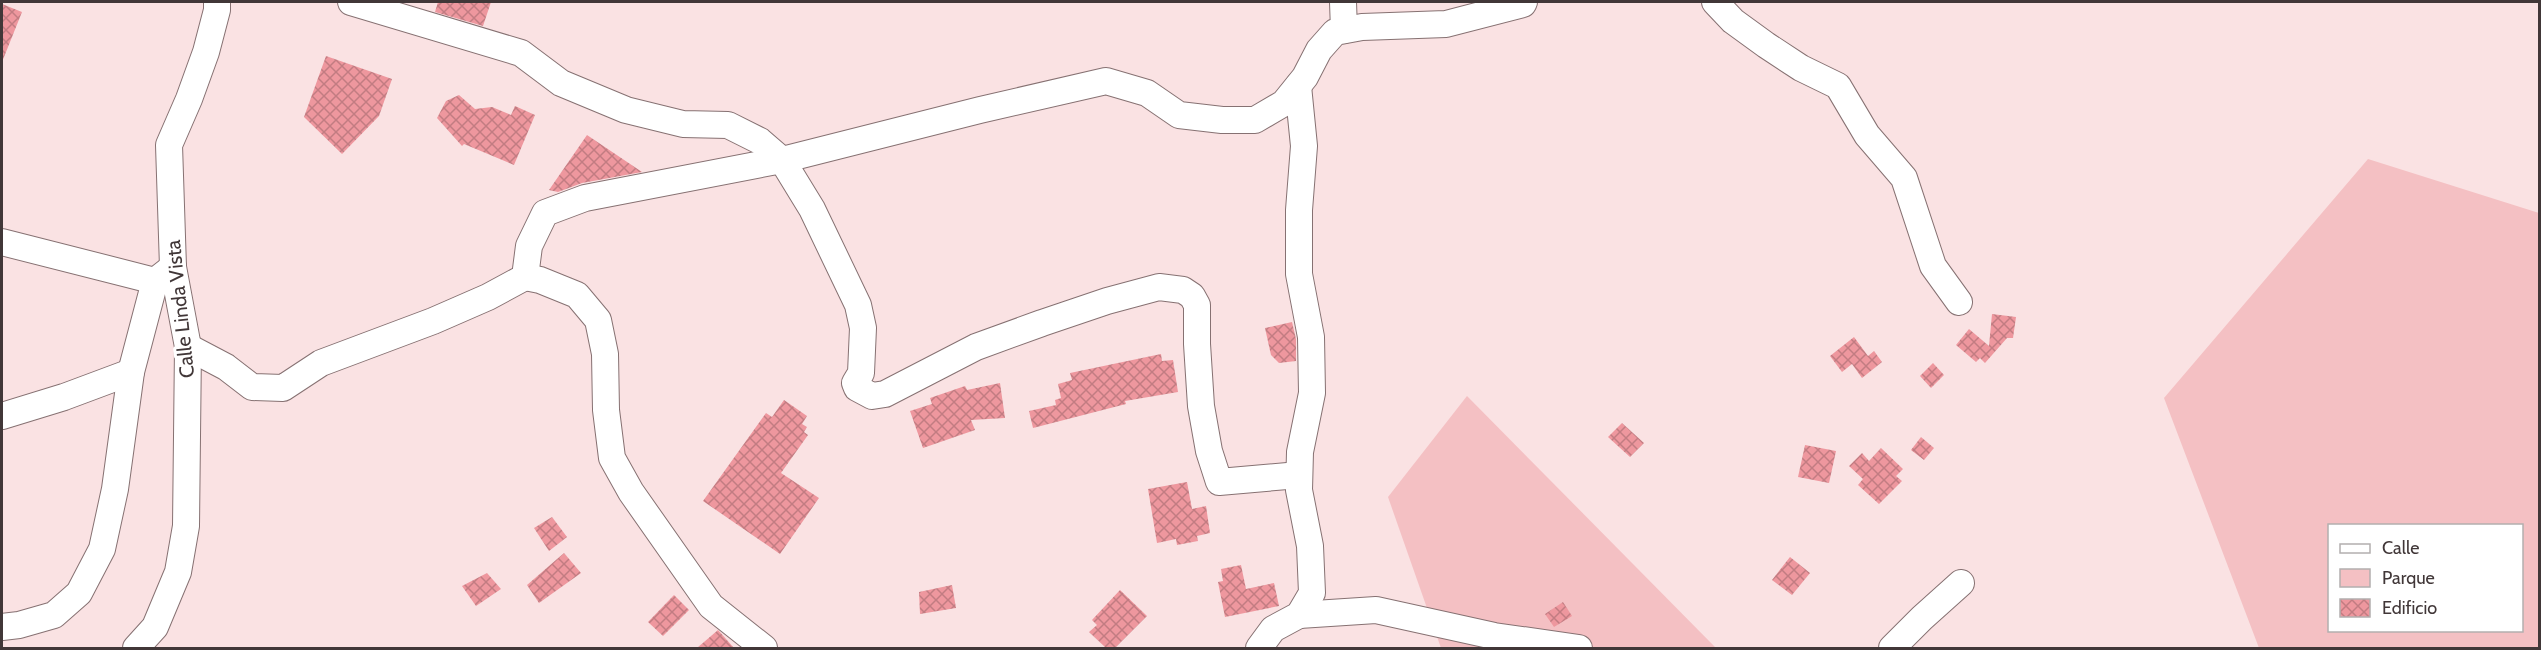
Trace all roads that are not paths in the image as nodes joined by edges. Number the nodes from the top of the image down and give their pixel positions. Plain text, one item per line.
1 (217, 2) edge
2 (351, 2) edge
3 (1342, 2) edge
4 (1524, 2) edge
5 (1715, 2) edge
6 (1344, 30) junction
7 (1298, 86) junction
8 (782, 160) junction
9 (2, 243) edge
10 (164, 274) junction
11 (525, 277) junction
12 (1959, 302) dead end
13 (188, 347) junction
14 (131, 372) junction
15 (2, 416) edge
16 (1299, 475) junction
17 (1961, 583) dead end
18 (1299, 615) junction
19 (2, 627) edge
20 (135, 648) edge
21 (764, 648) edge
22 (1259, 648) edge
23 (1579, 648) edge
24 (1892, 648) edge

1 - 10 street, Calle Linda Vista
2 - 8 street
3 - 6 street
4 - 6 street
5 - 12 street
6 - 7 street
7 - 8 street
7 - 16 street
8 - 11 street
8 - 16 street
9 - 10 street
10 - 13 street, Calle Linda Vista
10 - 14 street
11 - 13 street
11 - 21 street
13 - 20 street, Calle Linda Vista
14 - 15 street
14 - 19 street
16 - 18 street
17 - 24 street
18 - 22 street
18 - 23 street

